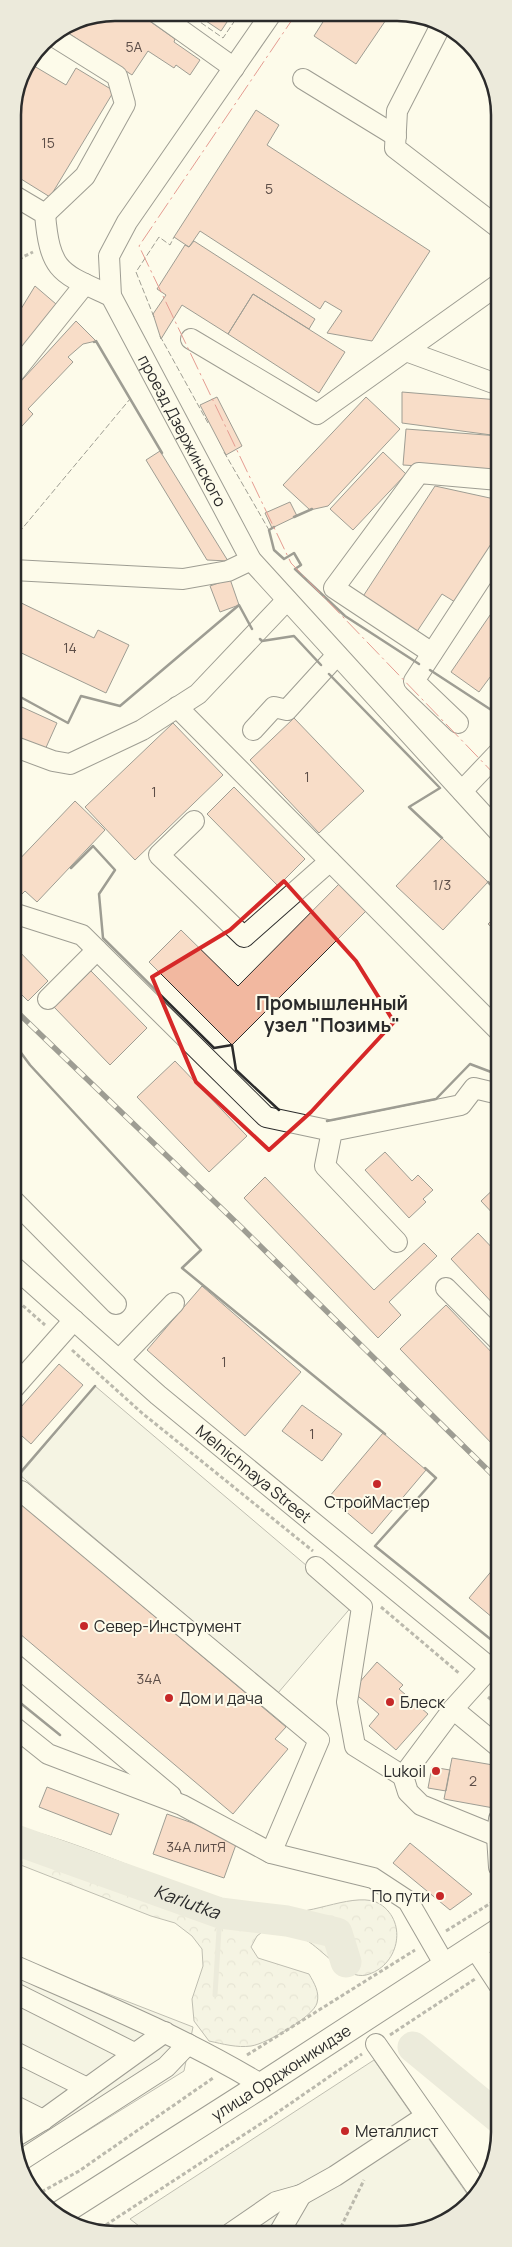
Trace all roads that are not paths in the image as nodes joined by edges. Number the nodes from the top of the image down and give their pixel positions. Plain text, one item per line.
1 (168, 21) edge
2 (266, 21) edge
3 (438, 31) edge
4 (59, 40) edge
5 (234, 68) junction
6 (303, 79) dead end
7 (396, 136) junction
8 (21, 200) edge
9 (45, 214) junction
10 (491, 222) edge
11 (85, 284) junction
12 (491, 290) edge
13 (111, 296) junction
14 (191, 339) dead end
15 (406, 351) junction
16 (21, 364) edge
17 (491, 383) edge
18 (491, 479) edge
19 (251, 560) junction
20 (491, 562) edge
21 (21, 570) edge
22 (288, 600) junction
23 (432, 653) junction
24 (337, 655) junction
25 (178, 707) junction
26 (458, 723) dead end
27 (253, 730) dead end
28 (21, 749) edge
29 (491, 760) edge
30 (462, 791) junction
31 (194, 821) dead end
32 (491, 823) edge
33 (330, 861) junction
34 (21, 916) edge
35 (97, 950) junction
36 (48, 999) dead end
37 (491, 1023) edge
38 (491, 1092) edge
39 (332, 1131) junction
40 (21, 1208) edge
41 (397, 1242) dead end
42 (21, 1273) edge
43 (446, 1288) dead end
44 (174, 1302) dead end
45 (116, 1304) dead end
46 (74, 1320) junction
47 (491, 1333) edge
48 (119, 1360) junction
49 (21, 1380) edge
50 (21, 1491) dead end
51 (316, 1560) road end
52 (491, 1669) edge
53 (21, 1671) edge
54 (491, 1673) edge
55 (454, 1709) junction
56 (21, 1732) edge
57 (491, 1740) edge
58 (403, 1776) junction
59 (182, 1805) junction
60 (491, 1826) edge
61 (271, 1853) junction
62 (491, 1936) edge
63 (474, 1947) junction
64 (446, 1967) junction
65 (21, 1969) edge
66 (491, 1973) edge
67 (21, 1996) edge
68 (165, 2032) junction
69 (188, 2044) junction
70 (376, 2044) road end
71 (134, 2053) junction
72 (21, 2054) edge
73 (262, 2086) junction
74 (87, 2088) junction
75 (21, 2108) edge
76 (426, 2116) junction
77 (44, 2120) junction
78 (21, 2133) edge
79 (25, 2158) edge
80 (474, 2185) edge
81 (301, 2195) junction
82 (65, 2211) edge
83 (241, 2226) edge
84 (283, 2226) edge

1 - 5 street
2 - 5 street, проезд Дзержинского
3 - 7 street
4 - 9 street
5 - 13 street, проезд Дзержинского
6 - 7 street
7 - 10 street
8 - 9 street
9 - 11 street
11 - 13 street
11 - 16 street
12 - 15 street
13 - 19 street, проезд Дзержинского
14 - 15 street
15 - 17 street
18 - 23 street
19 - 21 street
19 - 22 street, проезд Дзержинского
20 - 23 street
22 - 24 street, проезд Дзержинского
22 - 25 street
23 - 26 street
24 - 27 street
24 - 30 street, проезд Дзержинского
25 - 28 street
25 - 33 street
29 - 30 street
30 - 32 street, проезд Дзержинского
31 - 33 street
33 - 37 street
34 - 35 street
35 - 36 street
35 - 39 street
38 - 39 street
39 - 41 street
40 - 45 street
42 - 46 street, Melnichnaya Street
43 - 47 street
44 - 48 street
46 - 48 street, Melnichnaya Street
46 - 49 street
48 - 52 street, Melnichnaya Street
50 - 61 street
51 - 58 street
53 - 59 street
54 - 55 street
55 - 57 street
55 - 58 street
56 - 59 street
58 - 60 street
59 - 61 street
61 - 64 street
62 - 63 main road, улица Орджоникидзе
63 - 64 main road, улица Орджоникидзе
63 - 66 street
64 - 73 main road, улица Орджоникидзе
65 - 68 street
67 - 71 street
68 - 69 street
68 - 71 street
69 - 73 street
69 - 79 street
70 - 76 street
71 - 74 street
72 - 74 street
73 - 82 main road, улица Орджоникидзе
74 - 77 street
75 - 77 street
76 - 80 street
76 - 81 street
77 - 78 street
81 - 83 street
81 - 84 street

